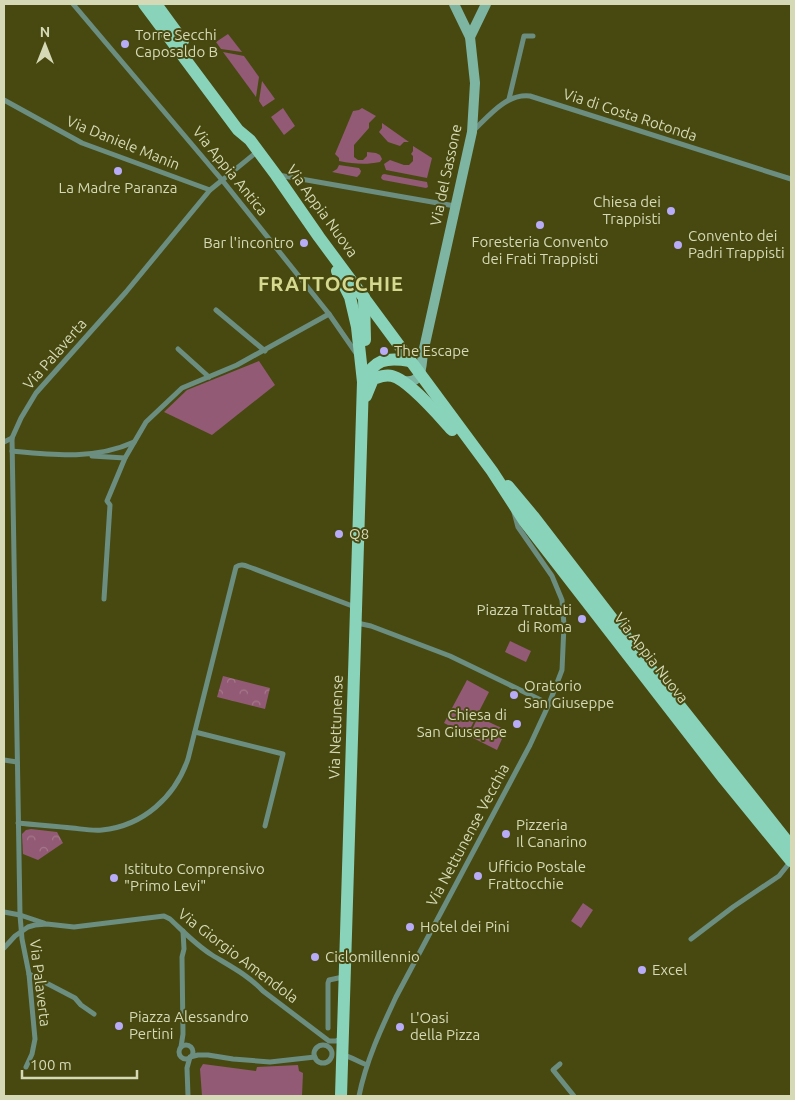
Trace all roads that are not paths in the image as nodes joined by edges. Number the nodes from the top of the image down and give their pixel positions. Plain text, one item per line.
1 (73, 4) edge
2 (144, 4) edge
3 (156, 4) edge
4 (454, 4) edge
5 (478, 4) edge
6 (486, 4) edge
7 (479, 17) junction
8 (533, 36) dead end
9 (470, 37) junction
10 (509, 99) junction
11 (4, 100) edge
12 (472, 132) junction
13 (250, 140) junction
14 (258, 151) junction
15 (276, 175) junction
16 (791, 179) edge
17 (222, 180) junction
18 (210, 190) junction
19 (455, 206) junction
20 (320, 237) junction
21 (364, 297) junction
22 (216, 310) dead end
23 (329, 314) junction
24 (178, 349) dead end
25 (265, 351) junction
26 (423, 353) junction
27 (361, 359) junction
28 (410, 361) junction
29 (420, 374) junction
30 (209, 376) junction
31 (404, 381) junction
32 (363, 382) junction
33 (361, 413) junction
34 (12, 438) junction
35 (4, 442) edge
36 (134, 442) junction
37 (12, 451) junction
38 (89, 455) junction
39 (480, 455) junction
40 (125, 458) junction
41 (492, 471) junction
42 (511, 502) junction
43 (104, 600) dead end
44 (356, 608) junction
45 (355, 623) junction
46 (549, 704) junction
47 (195, 732) junction
48 (4, 760) edge
49 (17, 762) junction
50 (18, 823) junction
51 (265, 826) dead end
52 (791, 846) edge
53 (791, 861) edge
54 (4, 912) edge
55 (20, 915) junction
56 (46, 924) junction
57 (183, 931) junction
58 (21, 932) junction
59 (691, 939) dead end
60 (4, 948) edge
61 (29, 974) junction
62 (344, 977) junction
63 (94, 1014) dead end
64 (328, 1028) dead end
65 (183, 1034) junction
66 (343, 1035) junction
67 (181, 1047) junction
68 (191, 1048) junction
69 (208, 1055) junction
70 (190, 1057) junction
71 (315, 1057) junction
72 (182, 1058) junction
73 (343, 1059) junction
74 (323, 1063) junction
75 (560, 1064) dead end
76 (367, 1065) junction
77 (26, 1067) dead end
78 (187, 1073) junction
79 (188, 1096) edge
80 (341, 1096) edge
81 (359, 1096) edge
82 (574, 1096) edge

1 - 17 street, Via Appia Antica
2 - 13 main road, Via Appia Nuova
3 - 13 main road, Via Appia Nuova
4 - 9 main road
5 - 7 street
6 - 7 main road
7 - 9 main road
8 - 10 street
9 - 12 main road, Via del Sassone
10 - 12 street
10 - 16 street, Via di Costa Rotonda
11 - 18 street, Via Daniele Manin
12 - 19 main road, Via del Sassone
13 - 14 main road, Via Appia Nuova
14 - 15 main road, Via Appia Nuova
14 - 17 street, Via Palaverta
15 - 19 street
15 - 20 main road, Via Appia Nuova
17 - 18 street, Via Palaverta
17 - 23 street, Via Appia Antica
18 - 34 street, Via Palaverta
19 - 26 main road, Via del Sassone
20 - 21 main road, Via Appia Nuova
20 - 27 main road
21 - 27 main road
21 - 28 main road, Via Appia Nuova
22 - 25 street
23 - 25 street
23 - 27 street, Via Appia Antica
24 - 30 street
25 - 30 street
26 - 28 main road
26 - 29 main road, Via del Sassone
27 - 32 main road, Via Nettunense
28 - 29 main road, Via Appia Nuova
28 - 32 main road
29 - 31 main road
29 - 39 main road, Via Appia Nuova
30 - 36 street
31 - 33 main road
31 - 39 main road
32 - 33 main road, Via Nettunense
33 - 44 main road, Via Nettunense
34 - 35 street
34 - 37 street, Via Palaverta
36 - 38 street
36 - 40 street
37 - 38 street
37 - 49 street, Via Palaverta
38 - 40 street
39 - 41 main road, Via Appia Nuova
40 - 43 street
41 - 42 main road, Via Appia Nuova
41 - 52 main road, Via Appia Nuova
42 - 46 street, Via Nettunense Vecchia
42 - 53 main road, Via Appia Nuova
44 - 45 main road, Via Nettunense
44 - 47 street
45 - 46 street
45 - 62 main road, Via Nettunense
46 - 76 street, Via Nettunense Vecchia
47 - 50 street
47 - 51 street
48 - 49 street
49 - 50 street, Via Palaverta
50 - 55 street, Via Palaverta
53 - 59 street
54 - 55 street, Via Giorgio Amendola
55 - 56 street, Via Giorgio Amendola
55 - 58 street, Via Palaverta
56 - 57 street, Via Giorgio Amendola
56 - 58 street, Via Giorgio Amendola
57 - 65 street
57 - 66 street, Via Giorgio Amendola
58 - 60 street, Via Palaverta
58 - 61 street, Via Palaverta
61 - 63 street
61 - 77 street, Via Palaverta
62 - 64 street
62 - 66 main road, Via Nettunense
65 - 67 street
65 - 68 street
66 - 73 main road, Via Nettunense
67 - 68 street
67 - 72 street
68 - 69 street
68 - 70 street
69 - 70 street
69 - 71 street
70 - 72 street
70 - 78 street
71 - 74 street
71 - 74 street
72 - 78 street
73 - 74 street
73 - 76 street
73 - 80 main road, Via Nettunense
75 - 82 street
76 - 81 street, Via Nettunense Vecchia
78 - 79 street

